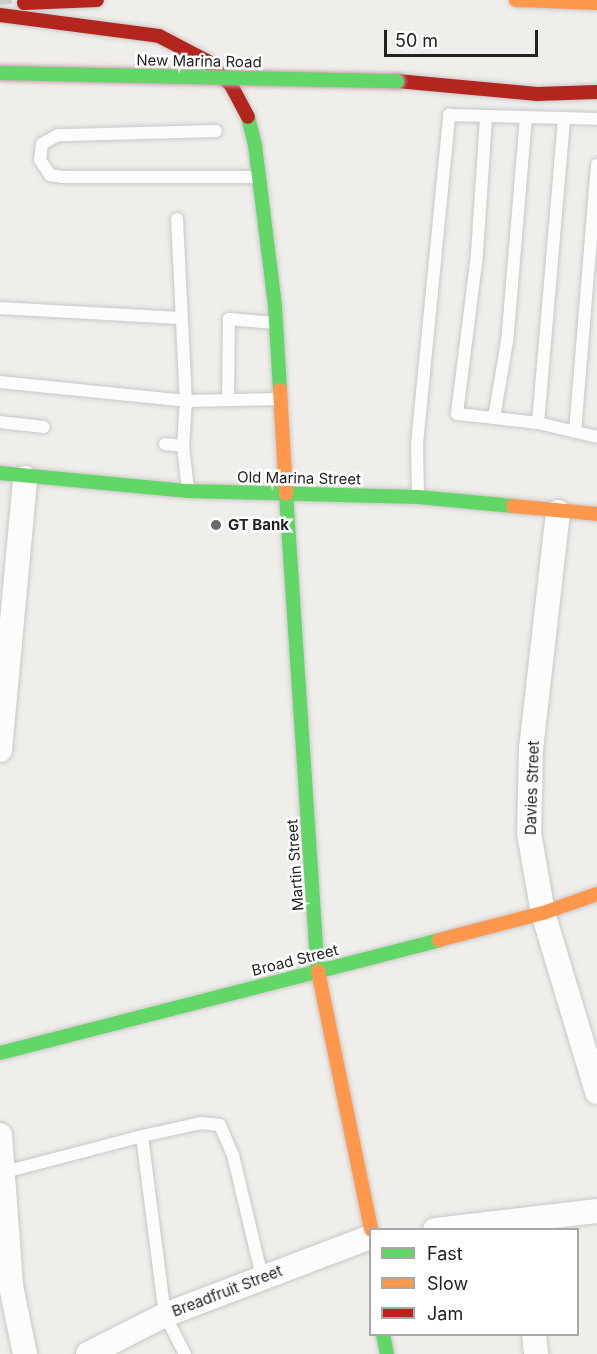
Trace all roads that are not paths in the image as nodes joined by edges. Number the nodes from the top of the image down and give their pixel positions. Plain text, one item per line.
1 (97, 0) edge
2 (516, 0) edge
3 (597, 3) edge
4 (0, 4) edge
5 (0, 15) edge
6 (0, 73) edge
7 (499, 75) dead end
8 (397, 81) junction
9 (597, 92) edge
10 (526, 117) junction
11 (486, 118) junction
12 (564, 118) junction
13 (597, 119) edge
14 (216, 131) dead end
15 (597, 165) edge
16 (259, 177) junction
17 (177, 219) dead end
18 (0, 308) edge
19 (179, 318) junction
20 (276, 323) junction
21 (0, 382) edge
22 (281, 399) junction
23 (228, 400) junction
24 (186, 401) junction
25 (494, 418) junction
26 (0, 422) edge
27 (538, 423) junction
28 (44, 427) dead end
29 (574, 432) junction
30 (597, 437) edge
31 (165, 444) dead end
32 (183, 446) junction
33 (0, 473) edge
34 (25, 478) junction
35 (188, 491) junction
36 (286, 494) junction
37 (418, 497) junction
38 (558, 512) junction
39 (597, 514) edge
40 (0, 750) edge
41 (597, 894) edge
42 (543, 913) junction
43 (318, 971) junction
44 (0, 1053) edge
45 (597, 1092) edge
46 (0, 1135) edge
47 (142, 1136) junction
48 (1, 1173) edge
49 (597, 1211) edge
50 (519, 1225) edge
51 (371, 1228) edge
52 (469, 1228) edge
53 (369, 1237) edge
54 (262, 1277) junction
55 (165, 1315) junction
56 (383, 1336) edge
57 (534, 1336) edge
58 (25, 1354) edge
59 (88, 1354) edge
60 (185, 1354) edge
61 (387, 1354) edge
62 (536, 1354) edge

1 - 4 main road
2 - 3 main road
5 - 16 main road, Martin Street
6 - 8 main road, New Marina Road, bridge
7 - 8 main road
8 - 9 main road
10 - 11 lane
10 - 12 lane
10 - 25 lane
11 - 25 lane
11 - 37 lane
12 - 13 lane
12 - 27 lane
14 - 16 lane
15 - 29 lane
16 - 20 main road, Martin Street
17 - 19 lane
18 - 19 lane
19 - 24 lane
20 - 22 main road, Martin Street
20 - 23 lane
21 - 24 lane
22 - 23 lane
22 - 36 main road, Martin Street
23 - 24 lane
24 - 32 lane
25 - 27 lane
26 - 28 lane
27 - 29 lane
29 - 30 lane
31 - 32 lane
32 - 35 lane
33 - 34 main road, Old Marina Street
34 - 35 main road, Old Marina Street
34 - 40 street
35 - 36 main road, Old Marina Street
36 - 37 main road, Old Marina Street
36 - 43 main road, Martin Street
37 - 38 main road, Old Marina Street
38 - 39 main road, Old Marina Street
38 - 42 street, Davies Street
41 - 42 main road, Broad Street
42 - 43 main road, Broad Street
42 - 45 street, Davies Street
43 - 44 main road, Broad Street
43 - 51 main road, Martin Street
46 - 48 street
47 - 48 lane
47 - 54 lane
47 - 55 lane
48 - 58 street
49 - 50 street
50 - 52 street
53 - 54 street, Breadfruit Street
54 - 55 street, Breadfruit Street
55 - 59 street, Breadfruit Street
55 - 60 lane
56 - 61 main road
57 - 62 street

